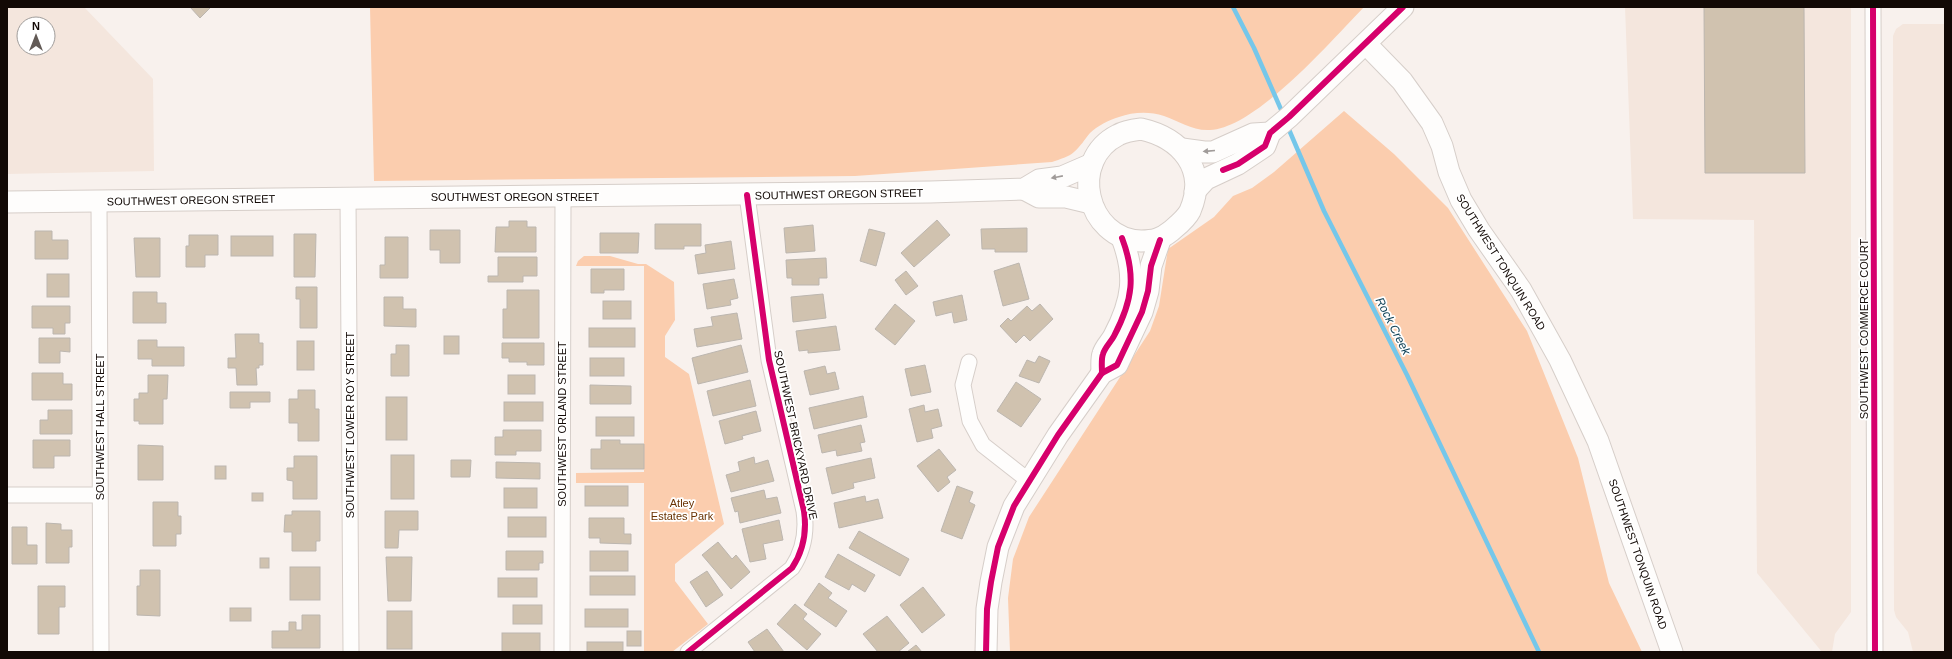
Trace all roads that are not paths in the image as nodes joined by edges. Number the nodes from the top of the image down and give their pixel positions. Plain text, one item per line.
1 (1403, 7) edge
2 (1873, 7) edge
3 (1366, 44) junction
4 (1270, 133) junction
5 (1182, 149) junction
6 (1092, 164) junction
7 (1024, 189) junction
8 (1195, 191) junction
9 (747, 195) junction
10 (563, 197) junction
11 (348, 198) junction
12 (7, 202) edge
13 (99, 202) junction
14 (1091, 203) junction
15 (1122, 238) junction
16 (1160, 240) junction
17 (970, 362) dead end
18 (1102, 373) junction
19 (1029, 481) junction
20 (7, 495) edge
21 (100, 495) junction
22 (1875, 651) edge
23 (101, 652) edge
24 (351, 652) edge
25 (562, 652) edge
26 (688, 652) edge
27 (986, 652) edge
28 (1672, 652) edge

1 - 3 main road
2 - 22 street, SOUTHWEST COMMERCE COURT
3 - 4 main road
3 - 28 main road, SOUTHWEST TONQUIN ROAD
4 -> 5 main road
4 - 8 main road
5 - 6 main road
5 - 8 main road
6 -> 7 main road, SOUTHWEST OREGON STREET
6 - 14 main road
7 - 9 main road, SOUTHWEST OREGON STREET
7 - 14 main road, SOUTHWEST OREGON STREET
8 - 16 main road
9 - 10 main road, SOUTHWEST OREGON STREET
9 - 26 street, SOUTHWEST BRICKYARD DRIVE
10 - 11 main road, SOUTHWEST OREGON STREET
10 - 25 street, SOUTHWEST ORLAND STREET
11 - 13 main road, SOUTHWEST OREGON STREET
11 - 24 street, SOUTHWEST LOWER ROY STREET
12 - 13 main road, SOUTHWEST OREGON STREET
13 - 21 street, SOUTHWEST HALL STREET
14 - 15 main road
15 - 16 main road
15 - 18 main road
16 - 18 main road
17 - 19 street
18 - 19 main road
19 - 27 main road
20 - 21 street
21 - 23 street, SOUTHWEST HALL STREET

